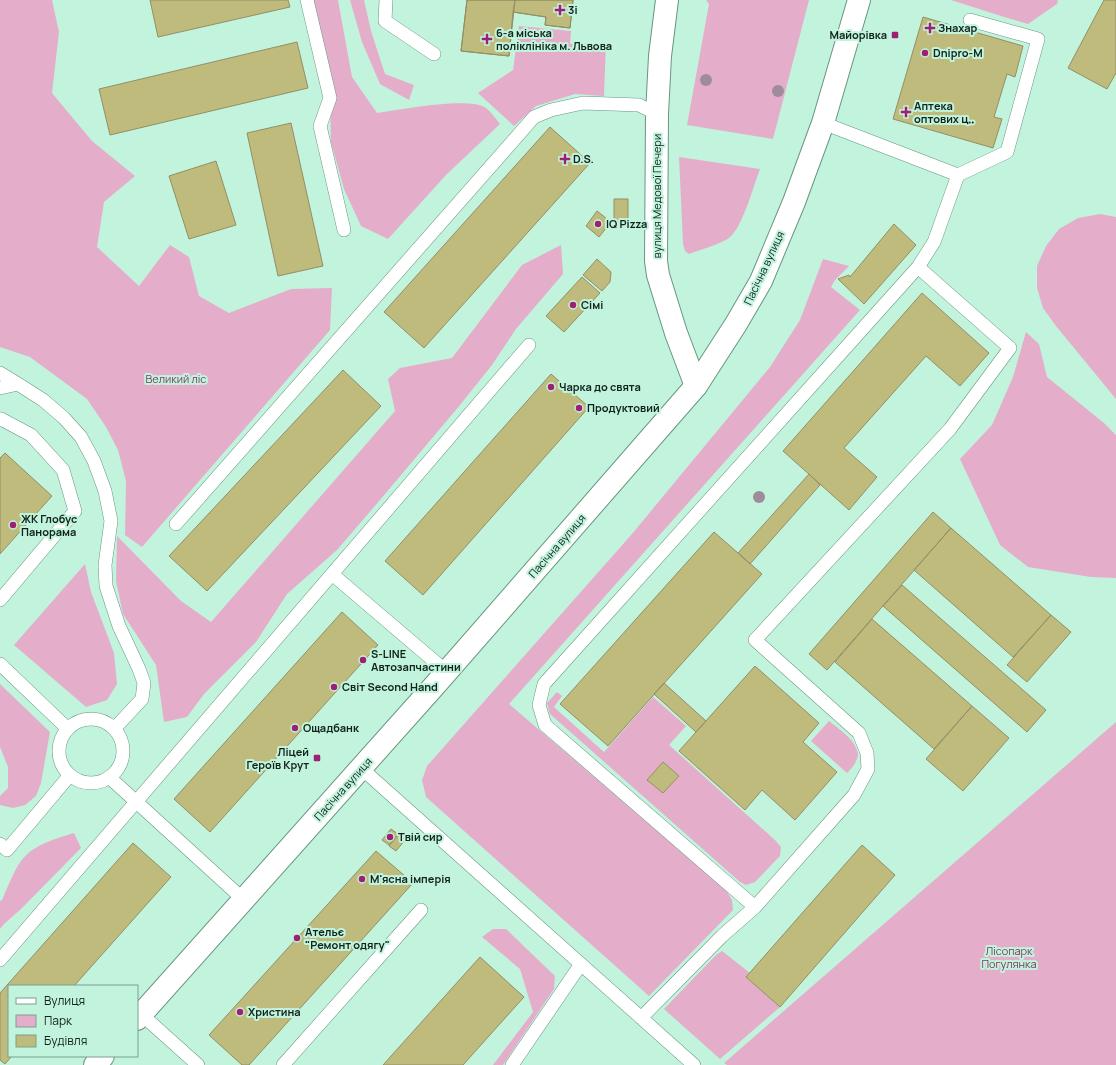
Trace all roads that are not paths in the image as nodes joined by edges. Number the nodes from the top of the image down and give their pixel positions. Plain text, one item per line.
1 (307, 0) edge
2 (386, 0) edge
3 (665, 0) edge
4 (859, 0) edge
5 (970, 20) dead end
6 (434, 54) dead end
7 (657, 114) junction
8 (823, 123) junction
9 (958, 175) junction
10 (344, 230) dead end
11 (918, 267) junction
12 (529, 345) dead end
13 (0, 372) edge
14 (18, 384) junction
15 (696, 386) junction
16 (0, 388) edge
17 (0, 420) edge
18 (176, 524) dead end
19 (332, 574) junction
20 (0, 600) edge
21 (0, 664) edge
22 (447, 672) junction
23 (68, 729) junction
24 (114, 729) junction
25 (361, 768) junction
26 (70, 775) junction
27 (109, 777) junction
28 (136, 801) junction
29 (2, 851) edge
30 (244, 900) junction
31 (755, 906) junction
32 (421, 910) dead end
33 (0, 960) edge
34 (581, 964) junction
35 (139, 1016) edge
36 (641, 1018) junction
37 (102, 1057) edge
38 (95, 1065) edge
39 (198, 1065) edge
40 (283, 1065) edge
41 (512, 1065) edge
42 (694, 1065) edge

1 - 10 lane
2 - 6 lane
3 - 7 main road, вулиця Медової Печери
4 - 8 main road, Пасічна вулиця
5 - 9 lane
7 - 15 main road, вулиця Медової Печери
7 - 18 lane
8 - 9 lane
8 - 15 main road, Пасічна вулиця
9 - 11 lane
11 - 31 lane
11 - 31 lane
12 - 19 lane
13 - 14 lane
14 - 16 lane
14 - 24 lane
15 - 22 main road, Пасічна вулиця
17 - 20 lane
19 - 22 lane
19 - 28 lane
21 - 23 lane
22 - 25 main road, Пасічна вулиця
23 - 24 lane
23 - 26 lane
24 - 27 lane
25 - 30 main road, Пасічна вулиця
25 - 34 lane
26 - 27 lane
26 - 29 lane
27 - 28 lane
28 - 30 lane
28 - 33 lane
30 - 35 main road, Пасічна вулиця
31 - 36 lane
32 - 40 lane
34 - 36 lane
34 - 41 lane
35 - 39 lane
36 - 42 lane
37 - 38 main road

